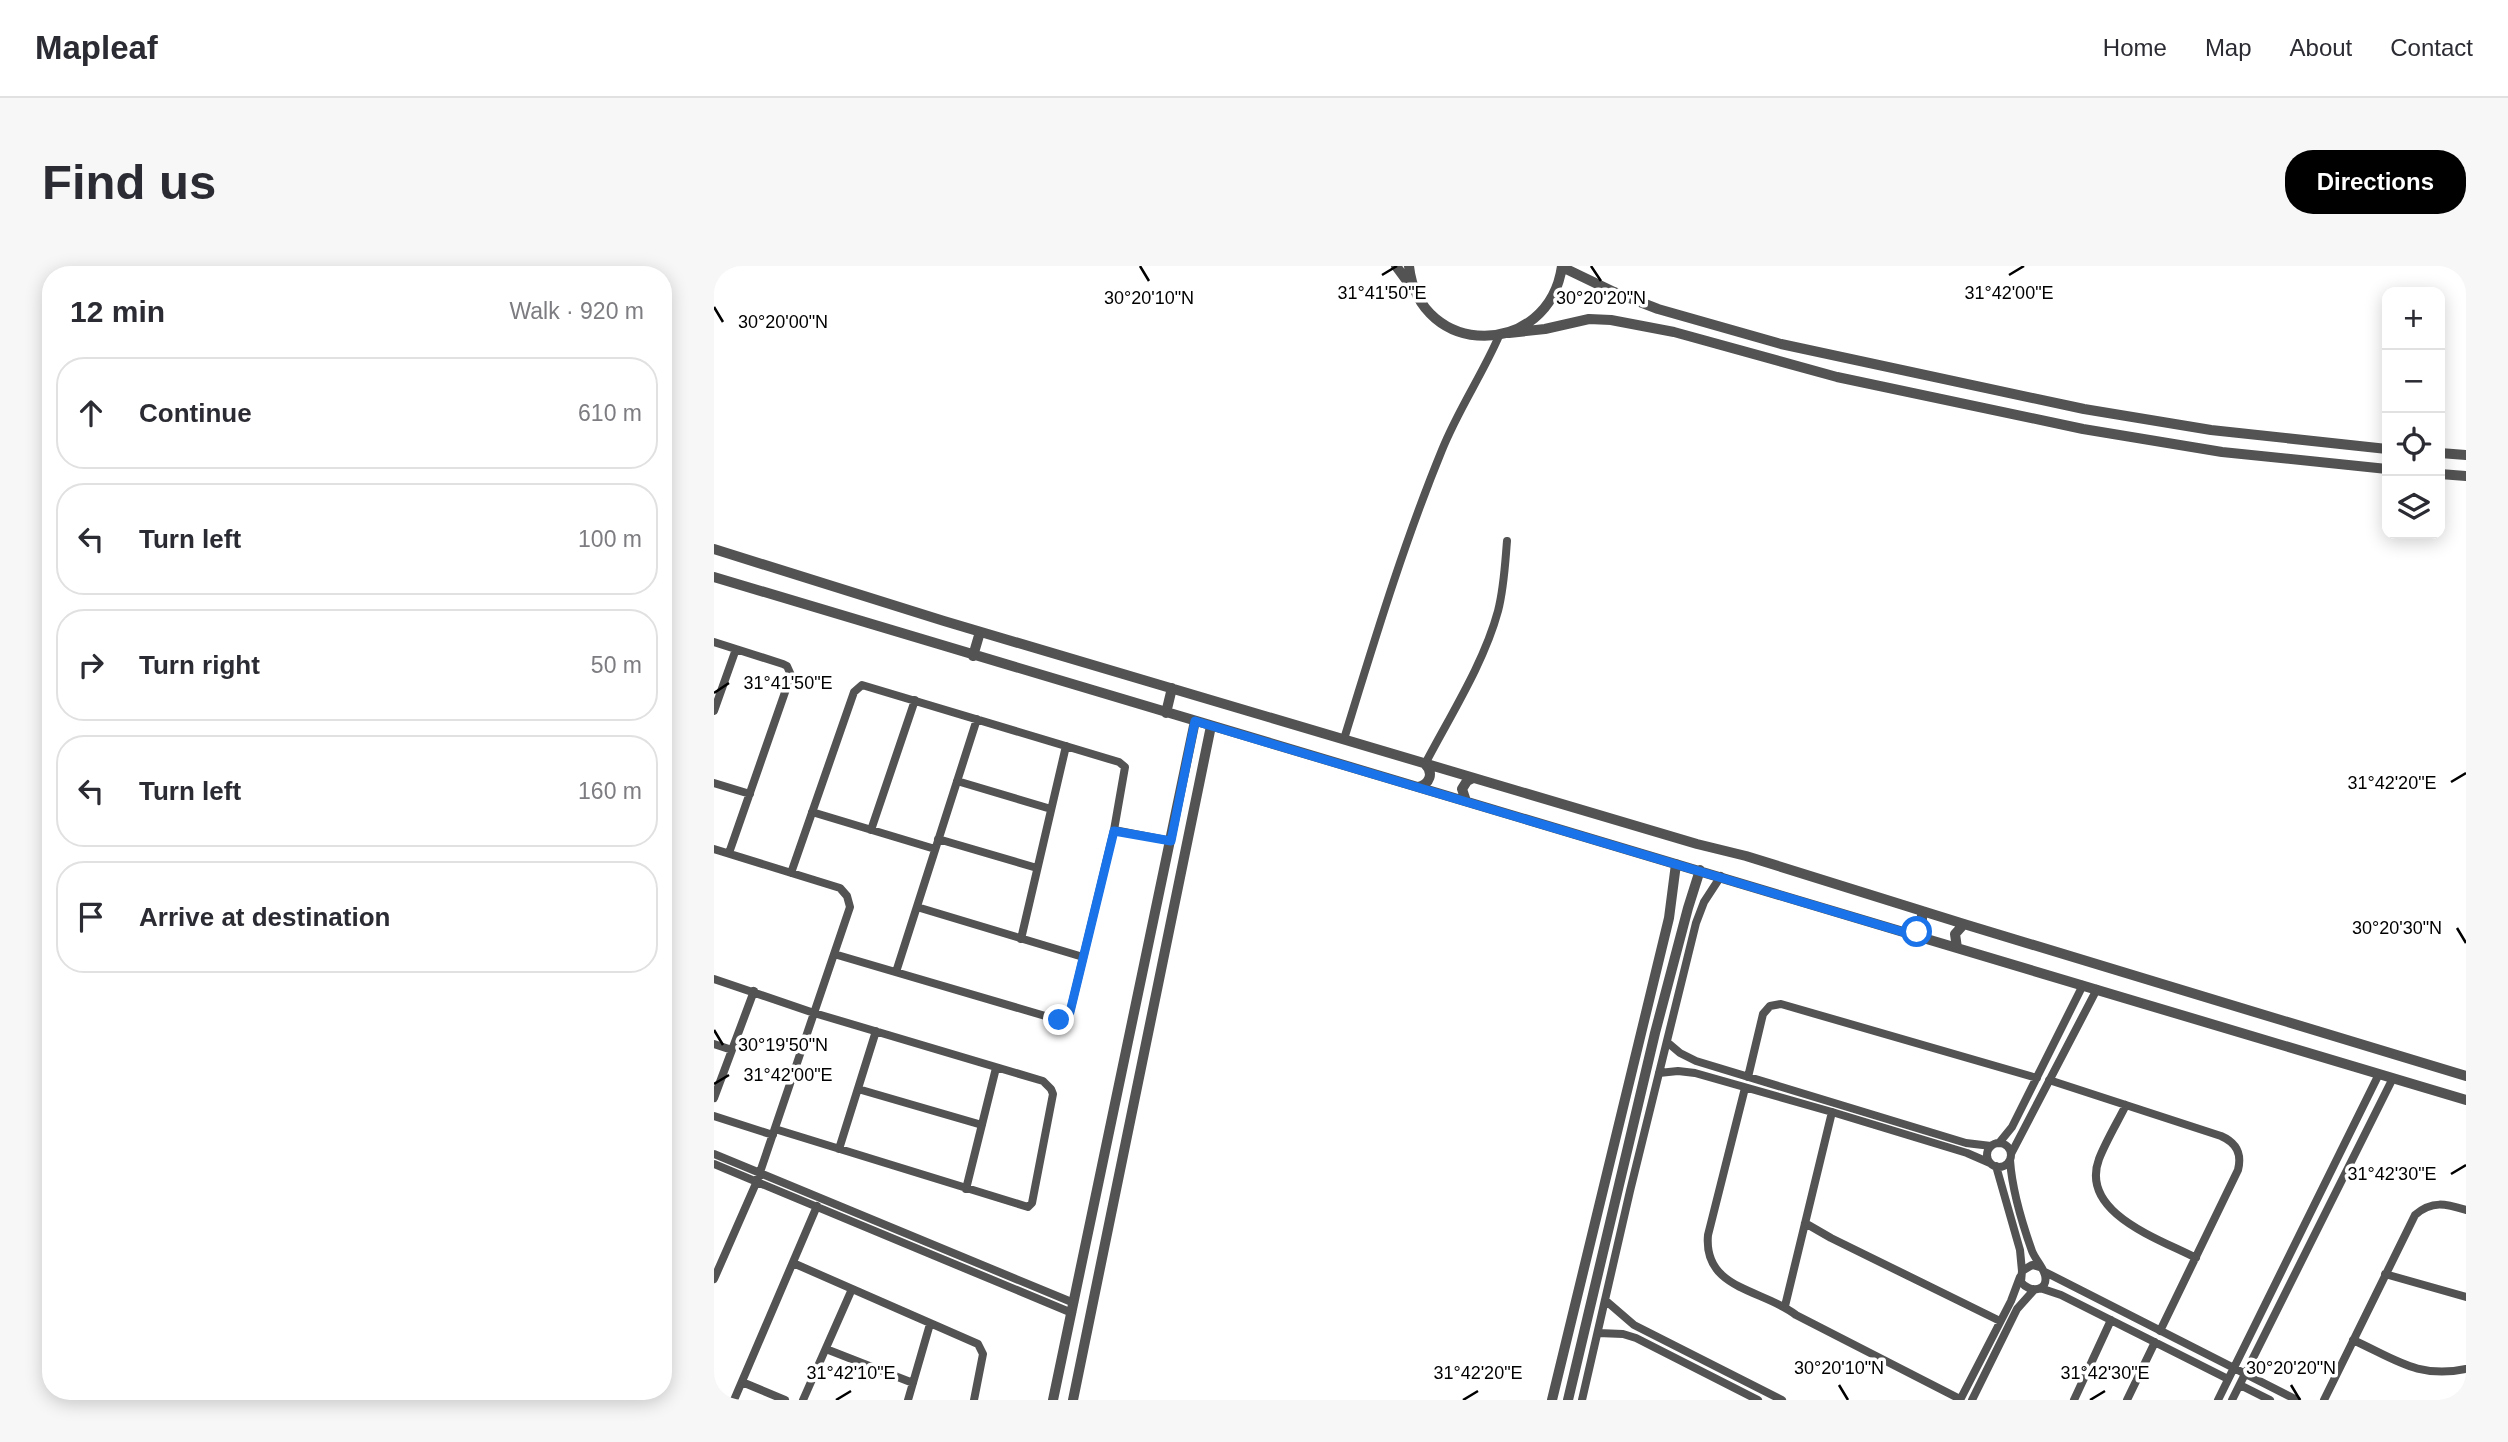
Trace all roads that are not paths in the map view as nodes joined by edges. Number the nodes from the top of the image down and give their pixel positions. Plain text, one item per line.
1 (1396, 266) edge
2 (1409, 266) edge
3 (1562, 266) edge
4 (1416, 292) junction
5 (1504, 334) junction
6 (2382, 448) edge
7 (2445, 453) edge
8 (2466, 454) edge
9 (2382, 469) edge
10 (2445, 474) edge
11 (2466, 476) edge
12 (1507, 541) dead end
13 (714, 549) edge
14 (714, 578) edge
15 (980, 632) junction
16 (714, 642) edge
17 (736, 649) junction
18 (973, 656) junction
19 (1172, 688) junction
20 (915, 700) junction
21 (714, 711) edge
22 (1166, 713) junction
23 (977, 719) junction
24 (1195, 721) junction
25 (1211, 726) junction
26 (1344, 739) junction
27 (1066, 746) junction
28 (1425, 764) junction
29 (1473, 778) junction
30 (957, 781) junction
31 (714, 783) edge
32 (1418, 787) junction
33 (750, 794) junction
34 (1466, 802) junction
35 (1051, 809) junction
36 (812, 812) junction
37 (871, 830) junction
38 (1114, 831) junction
39 (938, 839) junction
40 (1171, 841) junction
41 (714, 849) edge
42 (935, 849) junction
43 (729, 853) junction
44 (1675, 864) junction
45 (1038, 868) junction
46 (1700, 870) junction
47 (791, 873) junction
48 (1721, 876) junction
49 (917, 907) junction
50 (1922, 911) junction
51 (1964, 925) junction
52 (1913, 935) junction
53 (1021, 939) junction
54 (1957, 948) junction
55 (834, 954) junction
56 (1083, 957) junction
57 (896, 972) junction
58 (714, 979) edge
59 (2083, 985) junction
60 (2097, 989) junction
61 (754, 991) junction
62 (814, 1013) junction
63 (876, 1031) junction
64 (1667, 1042) junction
65 (714, 1044) edge
66 (732, 1050) junction
67 (996, 1068) junction
68 (1659, 1073) junction
69 (2379, 1073) junction
70 (2466, 1076) edge
71 (1748, 1077) junction
72 (2037, 1078) junction
73 (2393, 1078) junction
74 (2049, 1080) junction
75 (1745, 1088) junction
76 (858, 1089) junction
77 (714, 1098) edge
78 (2466, 1100) edge
79 (2126, 1105) junction
80 (1832, 1112) junction
81 (714, 1116) edge
82 (982, 1125) junction
83 (774, 1132) junction
84 (1995, 1145) junction
85 (839, 1149) junction
86 (714, 1154) edge
87 (1104, 1157) junction
88 (2010, 1157) junction
89 (1122, 1161) junction
90 (714, 1164) edge
91 (1993, 1164) junction
92 (760, 1172) junction
93 (757, 1181) junction
94 (2324, 1185) junction
95 (967, 1189) junction
96 (2336, 1191) junction
97 (817, 1206) junction
98 (2466, 1210) edge
99 (1805, 1223) junction
100 (2291, 1252) junction
101 (2196, 1258) junction
102 (2302, 1258) junction
103 (793, 1263) junction
104 (2042, 1269) junction
105 (2021, 1274) junction
106 (2385, 1274) junction
107 (714, 1279) edge
108 (1580, 1280) junction
109 (1595, 1284) junction
110 (852, 1289) junction
111 (2037, 1289) junction
112 (2466, 1297) edge
113 (1605, 1300) junction
114 (1785, 1306) junction
115 (1073, 1308) junction
116 (2000, 1321) junction
117 (2111, 1321) junction
118 (930, 1324) junction
119 (2160, 1331) junction
120 (1598, 1333) junction
121 (2353, 1340) junction
122 (2155, 1342) junction
123 (825, 1349) junction
124 (2234, 1368) junction
125 (2466, 1369) edge
126 (2245, 1374) junction
127 (2228, 1379) junction
128 (742, 1382) junction
129 (914, 1382) junction
130 (2239, 1385) junction
131 (1960, 1399) edge
132 (734, 1400) edge
133 (785, 1400) edge
134 (803, 1400) edge
135 (908, 1400) edge
136 (974, 1400) edge
137 (1053, 1400) edge
138 (1073, 1400) edge
139 (1552, 1400) edge
140 (1568, 1400) edge
141 (1582, 1400) edge
142 (1758, 1400) edge
143 (1782, 1400) edge
144 (1972, 1400) edge
145 (2074, 1400) edge
146 (2127, 1400) edge
147 (2218, 1400) edge
148 (2232, 1400) edge
149 (2270, 1400) edge
150 (2297, 1400) edge
151 (2324, 1400) edge

1 - 4 street
2 - 4 street
3 - 5 street
3 - 6 street
4 - 5 street
5 - 9 street
5 - 26 street
7 - 8 street
10 - 11 street
12 - 28 street
13 - 15 street
14 - 18 street
15 - 18 street
15 - 19 street
16 - 17 street
17 - 21 street
17 - 33 street
18 - 22 street
19 - 22 street
19 - 26 street
20 - 23 street
20 - 36 street
20 - 37 street
22 - 24 street
23 - 27 street
23 - 30 street
24 - 25 street
24 - 40 street
25 - 32 street
25 - 89 street
26 - 28 street
27 - 35 street
27 - 38 street
28 - 29 street
28 - 32 street
29 - 34 street
29 - 50 street
30 - 35 street
30 - 39 street
31 - 33 street
32 - 34 street
33 - 43 street
34 - 44 street
35 - 45 street
36 - 37 street
36 - 47 street
37 - 42 street
38 - 40 street
38 - 56 street
39 - 42 street
39 - 45 street
40 - 87 street
41 - 43 street
42 - 49 street
43 - 47 street
44 - 46 street
44 - 108 street
45 - 53 street
46 - 48 street
46 - 109 street
47 - 55 street
48 - 52 street
48 - 64 street
49 - 53 street
49 - 57 street
50 - 51 street
50 - 52 street
51 - 54 street
51 - 70 street
52 - 54 street
53 - 56 street
54 - 59 street
55 - 57 street
55 - 62 street
56 - 57 street
58 - 61 street
59 - 60 street
59 - 72 street
60 - 69 street
60 - 74 street
61 - 62 street
61 - 66 street
62 - 63 street
62 - 83 street
63 - 67 street
63 - 76 street
64 - 68 street
64 - 71 street
65 - 66 street
66 - 77 street
67 - 82 street
67 - 95 street
68 - 75 street
68 - 113 street
69 - 73 street
69 - 94 street
71 - 72 street
71 - 84 street
72 - 84 street
73 - 78 street
73 - 96 street
74 - 79 street
74 - 88 street
75 - 80 street
75 - 114 street
76 - 82 street
76 - 85 street
79 - 101 street
79 - 101 street
80 - 91 street
80 - 99 street
81 - 83 street
82 - 95 street
83 - 85 street
83 - 92 street
84 - 88 street
84 - 91 street
85 - 95 street
86 - 92 street
87 - 89 street
87 - 115 street
88 - 91 street
88 - 104 street
89 - 138 street
90 - 93 street
91 - 105 street
92 - 93 street
92 - 115 street
93 - 97 street
93 - 107 street
94 - 96 street
94 - 100 street
96 - 102 street
97 - 103 street
97 - 115 street
98 - 106 street
99 - 114 street
99 - 116 street
100 - 102 street
100 - 124 street
101 - 119 street
102 - 126 street
103 - 110 street
103 - 128 street
104 - 105 street
104 - 111 street
104 - 119 street
105 - 111 street
105 - 116 street
106 - 112 street
106 - 121 street
108 - 109 street
108 - 139 street
109 - 140 street
110 - 118 street
110 - 123 street
111 - 117 street
111 - 144 street
113 - 120 street
113 - 143 street
114 - 131 street
115 - 137 street
116 - 131 street
117 - 122 street
117 - 145 street
118 - 129 street
118 - 136 street
119 - 124 street
120 - 141 street
120 - 142 street
121 - 125 street
121 - 151 street
122 - 127 street
122 - 146 street
123 - 129 street
123 - 134 street
124 - 126 street
124 - 127 street
126 - 130 street
126 - 150 street
127 - 147 street
128 - 132 street
128 - 133 street
129 - 135 street
130 - 148 street
130 - 149 street

